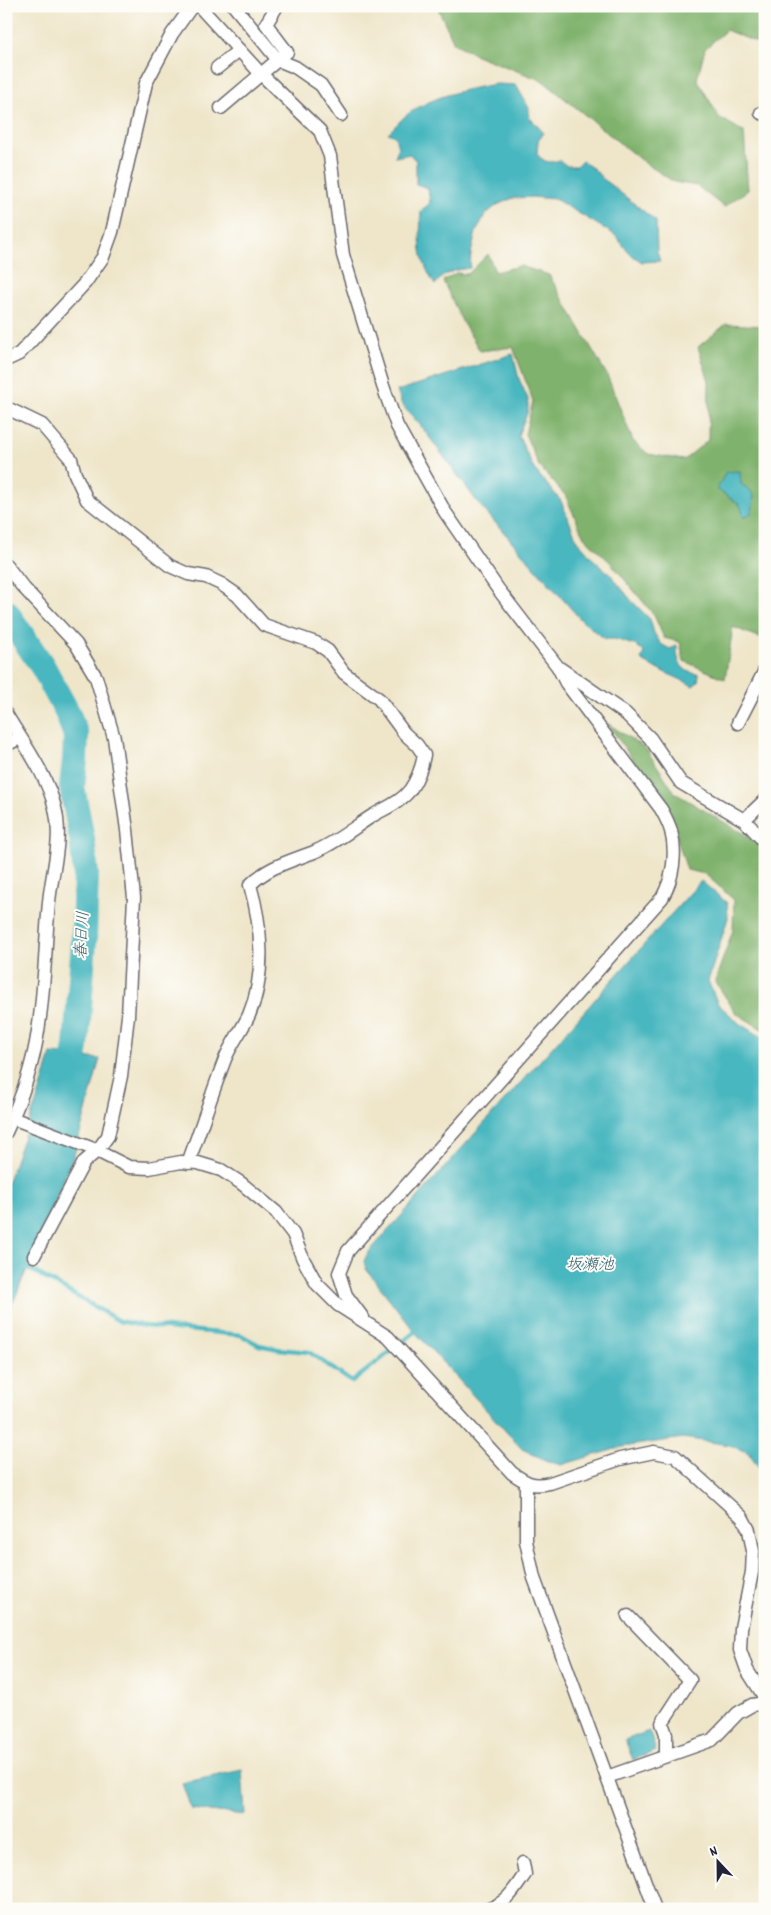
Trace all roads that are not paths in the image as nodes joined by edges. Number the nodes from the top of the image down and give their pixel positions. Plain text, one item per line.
1 (192, 6) edge
2 (198, 6) edge
3 (234, 6) edge
4 (277, 6) edge
5 (239, 50) junction
6 (278, 60) junction
7 (217, 68) dead end
8 (261, 74) junction
9 (221, 108) dead end
10 (341, 115) dead end
11 (6, 360) edge
12 (6, 410) edge
13 (6, 565) edge
14 (558, 667) junction
15 (765, 670) edge
16 (762, 684) edge
17 (6, 714) edge
18 (738, 723) dead end
19 (20, 738) junction
20 (6, 746) edge
21 (765, 800) edge
22 (744, 820) junction
23 (765, 842) edge
24 (15, 1119) junction
25 (6, 1132) edge
26 (94, 1150) junction
27 (188, 1163) junction
28 (34, 1256) dead end
29 (366, 1322) junction
30 (526, 1483) junction
31 (628, 1616) dead end
32 (765, 1698) edge
33 (765, 1703) edge
34 (666, 1756) junction
35 (607, 1777) junction
36 (523, 1863) dead end
37 (489, 1909) edge
38 (655, 1909) edge

1 - 11 street
2 - 5 street
3 - 6 street
4 - 6 street
5 - 7 street
5 - 8 street
6 - 8 street
6 - 10 street
8 - 9 street
8 - 14 street
12 - 27 street
13 - 26 street
14 - 22 street
14 - 29 street
15 - 16 street
16 - 18 street
17 - 19 street
19 - 20 street
19 - 24 street
21 - 22 street
22 - 23 street
24 - 25 street
24 - 26 street
26 - 27 street
26 - 28 street
27 - 29 street
29 - 30 street
30 - 32 street
30 - 35 street
31 - 34 street
33 - 34 street
34 - 35 street
35 - 38 street
36 - 37 street

